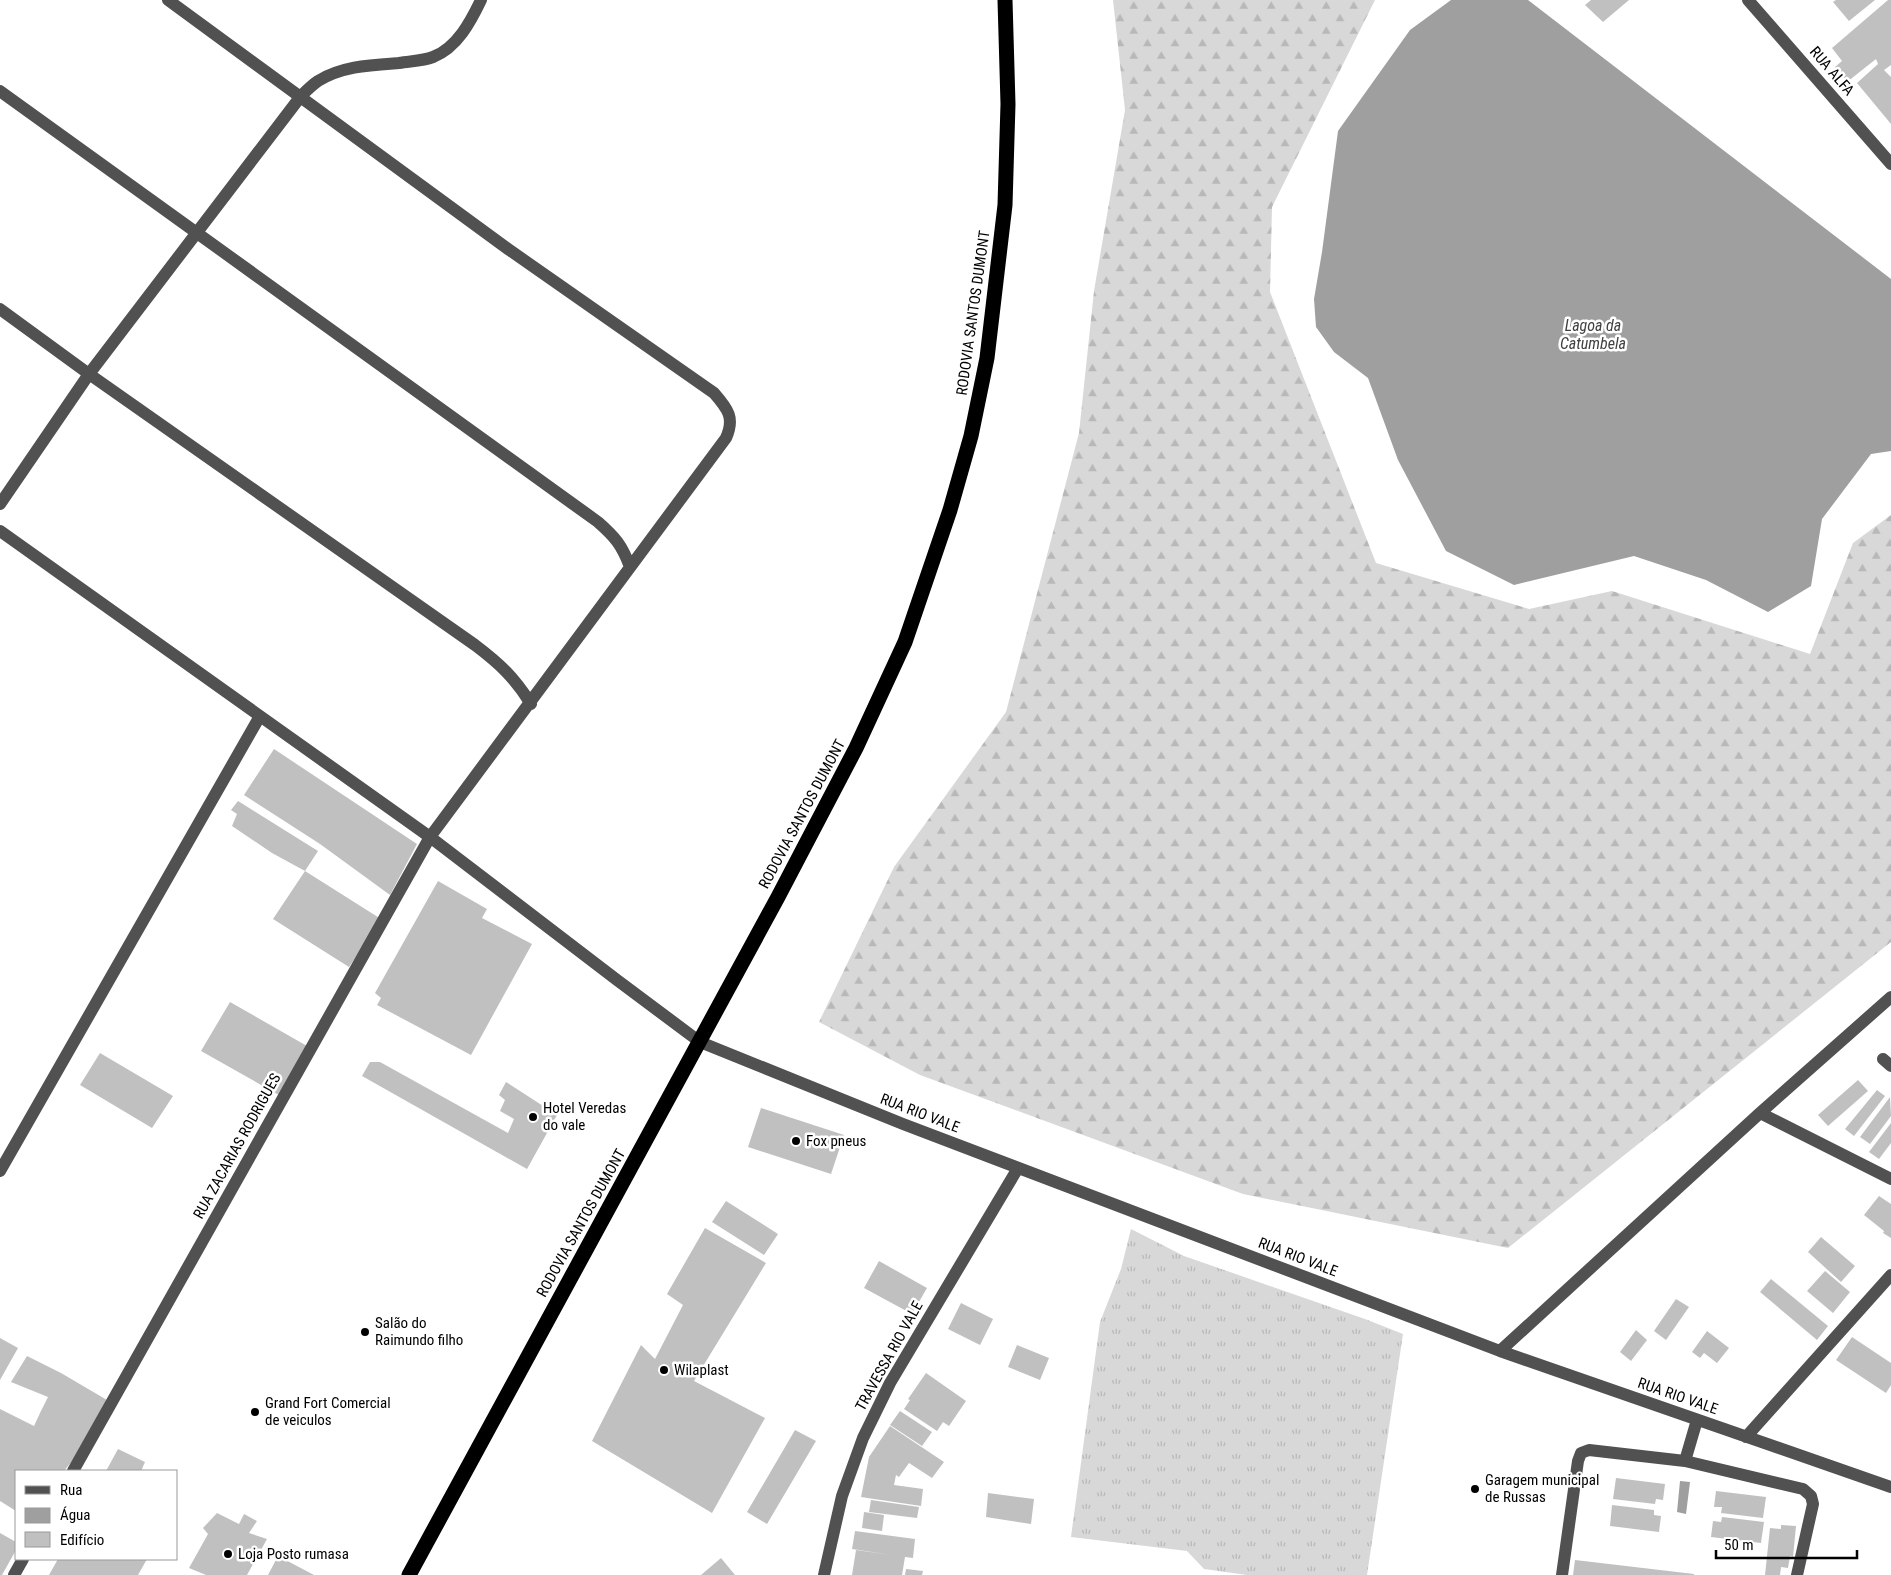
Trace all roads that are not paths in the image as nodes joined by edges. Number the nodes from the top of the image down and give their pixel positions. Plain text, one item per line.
1 (168, 0) edge
2 (481, 0) edge
3 (1005, 0) edge
4 (1750, 0) edge
5 (0, 91) edge
6 (301, 96) junction
7 (1891, 164) edge
8 (197, 234) junction
9 (0, 308) edge
10 (89, 374) junction
11 (0, 504) edge
12 (0, 532) edge
13 (630, 567) junction
14 (531, 704) junction
15 (260, 716) junction
16 (430, 837) junction
17 (1891, 997) edge
18 (700, 1042) junction
19 (1760, 1113) junction
20 (1018, 1168) junction
21 (0, 1171) edge
22 (1891, 1178) edge
23 (1891, 1275) edge
24 (1500, 1351) junction
25 (1697, 1420) junction
26 (1746, 1438) junction
27 (1685, 1461) junction
28 (74, 1470) edge
29 (1891, 1487) edge
30 (22, 1560) edge
31 (14, 1575) edge
32 (409, 1575) edge
33 (824, 1575) edge
34 (1562, 1575) edge
35 (1797, 1575) edge

1 - 6 street, RUA ZACARIAS RODRIGUES
2 - 6 street
3 - 18 highway, RODOVIA SANTOS DUMONT
4 - 7 street, RUA ALFA
5 - 8 street
6 - 8 street
6 - 13 street, RUA ZACARIAS RODRIGUES
8 - 10 street
8 - 13 street
9 - 10 street
10 - 11 street
10 - 14 street
12 - 15 street, RUA RIO VALE
13 - 14 street, RUA ZACARIAS RODRIGUES
14 - 16 street, RUA ZACARIAS RODRIGUES
15 - 16 street, RUA RIO VALE
15 - 21 street
16 - 18 street, RUA RIO VALE
16 - 28 street, RUA ZACARIAS RODRIGUES
17 - 19 street
18 - 20 street, RUA RIO VALE
18 - 32 highway, RODOVIA SANTOS DUMONT
19 - 22 street
19 - 24 street
20 - 24 street, RUA RIO VALE
20 - 33 street, TRAVESSA RIO VALE
23 - 26 street
24 - 25 street, RUA RIO VALE
25 - 26 street, RUA RIO VALE
25 - 27 street
26 - 29 street, RUA RIO VALE
27 - 34 street
27 - 35 street
30 - 31 street

